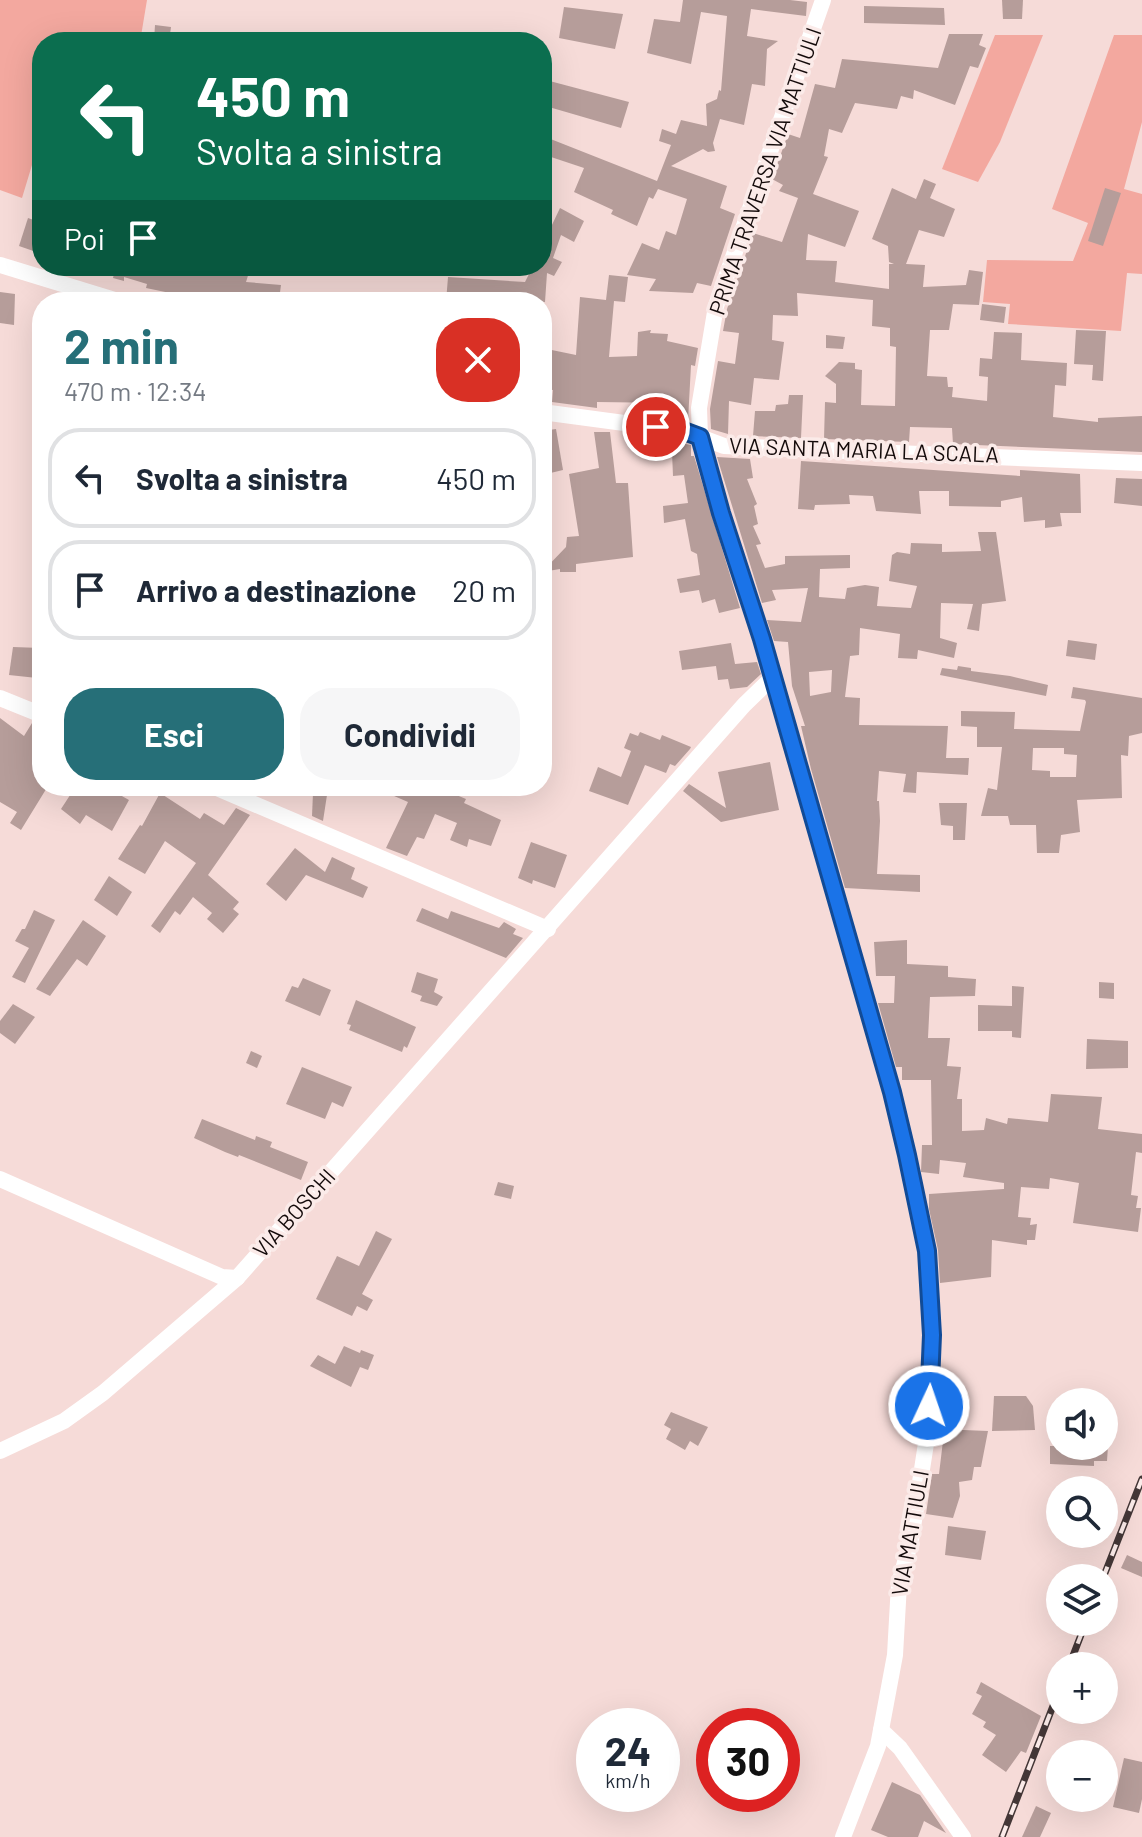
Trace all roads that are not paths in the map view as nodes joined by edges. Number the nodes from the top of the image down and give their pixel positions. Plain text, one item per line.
1 (823, 0) edge
2 (0, 265) edge
3 (32, 275) edge
4 (36, 276) edge
5 (88, 292) edge
6 (552, 413) edge
7 (700, 437) junction
8 (1142, 463) edge
9 (773, 677) junction
10 (0, 698) edge
11 (32, 711) edge
12 (235, 796) edge
13 (548, 929) junction
14 (0, 1179) edge
15 (237, 1278) junction
16 (0, 1451) edge
17 (881, 1730) junction
18 (843, 1837) edge
19 (963, 1837) edge

1 - 7 street, PRIMA TRAVERSA VIA MATTIULI
2 - 3 street
4 - 5 street
6 - 7 street, VIA SANTA MARIA LA SCALA
7 - 8 street, VIA SANTA MARIA LA SCALA
7 - 9 street, VIA MATTIULI
9 - 13 street, VIA BOSCHI
9 - 17 street, VIA MATTIULI
10 - 11 street
12 - 13 street
13 - 15 street, VIA BOSCHI
14 - 15 street
15 - 16 street, VIA BOSCHI
17 - 18 street, VIA MATTIULI
17 - 19 street

